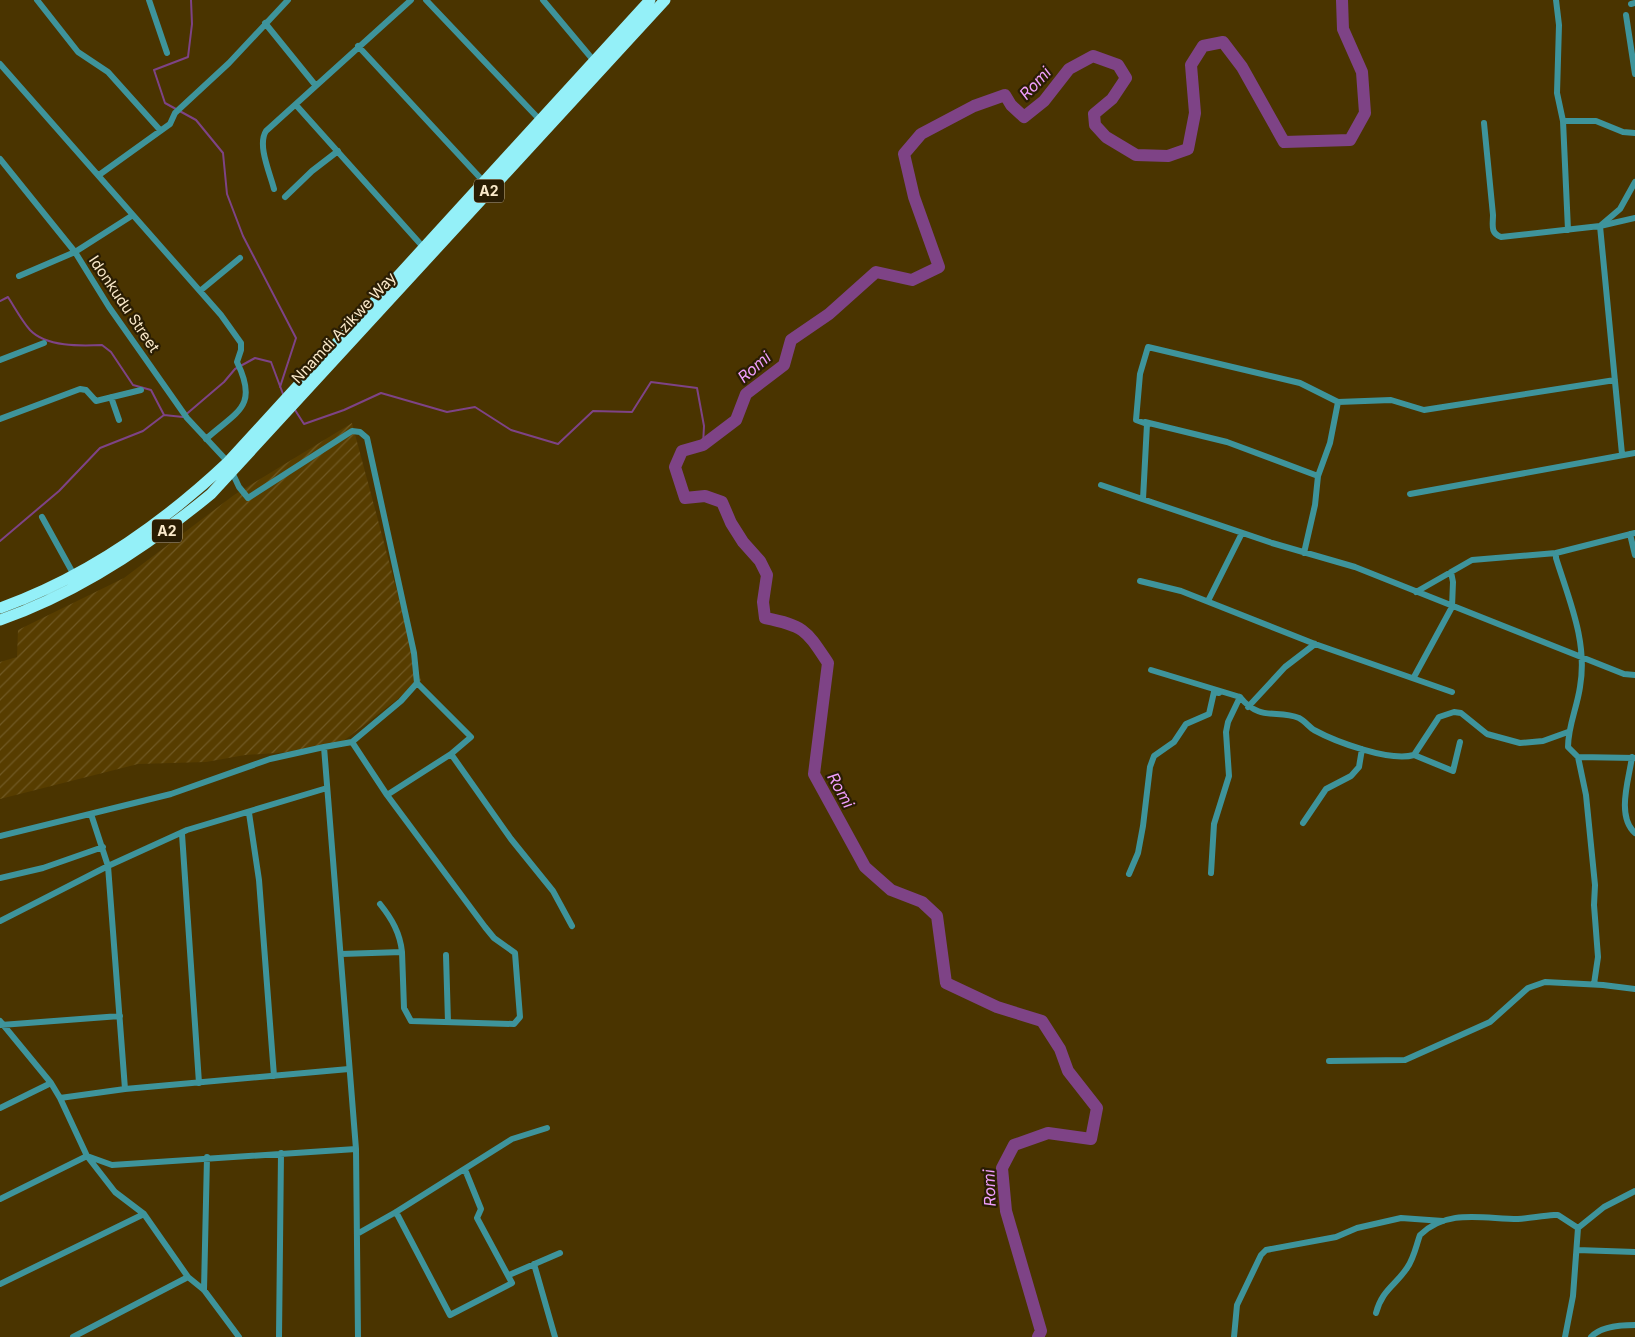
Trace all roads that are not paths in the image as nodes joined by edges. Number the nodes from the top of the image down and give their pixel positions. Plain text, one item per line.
1 (37, 0) edge
2 (149, 0) edge
3 (288, 0) edge
4 (411, 0) edge
5 (426, 0) edge
6 (543, 0) edge
7 (649, 0) edge
8 (665, 0) edge
9 (1556, 0) edge
10 (1626, 15) dead end
11 (640, 19) junction
12 (265, 23) junction
13 (358, 46) junction
14 (167, 53) dead end
15 (594, 61) junction
16 (0, 64) edge
17 (1635, 74) edge
18 (316, 86) junction
19 (296, 105) junction
20 (540, 120) junction
21 (1563, 121) junction
22 (1484, 123) dead end
23 (160, 130) junction
24 (1635, 133) edge
25 (338, 151) junction
26 (0, 159) edge
27 (100, 175) junction
28 (484, 182) junction
29 (1635, 182) edge
30 (274, 189) dead end
31 (1633, 189) junction
32 (285, 198) dead end
33 (1635, 200) edge
34 (133, 215) junction
35 (1635, 218) edge
36 (1600, 226) junction
37 (1568, 230) junction
38 (424, 248) junction
39 (75, 252) junction
40 (240, 258) dead end
41 (19, 276) dead end
42 (200, 291) junction
43 (44, 343) dead end
44 (0, 360) edge
45 (1615, 380) junction
46 (141, 390) dead end
47 (111, 397) junction
48 (1338, 402) junction
49 (0, 419) edge
50 (119, 420) dead end
51 (1136, 420) junction
52 (206, 438) junction
53 (1635, 453) edge
54 (1622, 454) junction
55 (230, 467) junction
56 (1318, 476) junction
57 (1101, 485) dead end
58 (1410, 494) dead end
59 (1143, 499) junction
60 (42, 516) dead end
61 (1242, 533) junction
62 (1632, 534) edge
63 (1304, 552) junction
64 (1556, 553) junction
65 (1635, 555) edge
66 (1451, 572) junction
67 (74, 575) junction
68 (1140, 581) dead end
69 (1416, 592) junction
70 (1208, 601) junction
71 (1452, 607) junction
72 (0, 608) edge
73 (0, 620) edge
74 (1315, 644) junction
75 (1581, 656) junction
76 (1151, 670) dead end
77 (1635, 675) edge
78 (1414, 677) junction
79 (418, 683) junction
80 (1452, 692) dead end
81 (1240, 697) junction
82 (1248, 708) junction
83 (1568, 732) junction
84 (1555, 736) junction
85 (352, 742) junction
86 (1460, 742) dead end
87 (324, 747) junction
88 (1568, 747) junction
89 (1362, 749) junction
90 (451, 754) junction
91 (1414, 755) junction
92 (1578, 757) junction
93 (1633, 758) edge
94 (327, 788) junction
95 (387, 795) junction
96 (250, 813) junction
97 (91, 814) junction
98 (1303, 823) dead end
99 (1635, 833) edge
100 (182, 834) junction
101 (0, 836) edge
102 (103, 847) junction
103 (108, 866) junction
104 (1211, 873) dead end
105 (1129, 874) dead end
106 (0, 878) edge
107 (380, 904) dead end
108 (0, 921) edge
109 (572, 926) dead end
110 (402, 952) junction
111 (341, 954) junction
112 (446, 955) dead end
113 (1594, 984) junction
114 (1635, 989) edge
115 (120, 1016) junction
116 (448, 1022) junction
117 (1, 1024) edge
118 (1330, 1061) dead end
119 (349, 1069) junction
120 (274, 1076) junction
121 (52, 1083) junction
122 (199, 1083) junction
123 (125, 1089) junction
124 (60, 1098) junction
125 (0, 1108) edge
126 (548, 1128) dead end
127 (356, 1149) junction
128 (281, 1153) junction
129 (88, 1156) junction
130 (207, 1157) junction
131 (463, 1171) junction
132 (1635, 1192) edge
133 (0, 1199) edge
134 (396, 1212) junction
135 (144, 1214) junction
136 (1443, 1221) junction
137 (1578, 1228) junction
138 (357, 1234) junction
139 (1577, 1250) junction
140 (1635, 1252) edge
141 (560, 1253) dead end
142 (534, 1264) junction
143 (509, 1275) junction
144 (188, 1277) junction
145 (0, 1284) edge
146 (204, 1290) junction
147 (1376, 1313) dead end
148 (1635, 1326) edge
149 (73, 1337) edge
150 (239, 1337) edge
151 (279, 1337) edge
152 (358, 1337) edge
153 (555, 1337) edge
154 (1234, 1337) edge
155 (1565, 1337) edge
156 (1591, 1337) edge

1 - 23 street
2 - 14 street
3 - 12 street
4 - 13 street
5 - 20 street
6 - 15 street
7 - 11 highway, Nnamdi Azikwe Way / A2
8 - 11 highway, Nnamdi Azikwe Way / A2
9 - 21 street
10 - 17 street
11 - 15 highway, Nnamdi Azikwe Way / A2
11 - 55 highway, Nnamdi Azikwe Way / A2
12 - 18 street
12 - 23 street
13 - 18 street
13 - 28 street
15 - 20 highway, Nnamdi Azikwe Way / A2
16 - 27 street
18 - 19 street
19 - 25 street
19 - 30 street
20 - 28 highway, Nnamdi Azikwe Way / A2
21 - 24 street
21 - 37 street
22 - 37 street
23 - 27 street
25 - 32 street
25 - 38 street
26 - 39 street, Idonkudu Street
27 - 34 street
28 - 38 highway, Nnamdi Azikwe Way / A2
29 - 31 street
31 - 33 street
31 - 36 street
34 - 39 street
34 - 42 street
35 - 36 street
36 - 37 street
36 - 45 street
38 - 55 highway, Nnamdi Azikwe Way / A2
39 - 41 street
39 - 52 street, Idonkudu Street
40 - 42 street
42 - 52 street
43 - 44 street
45 - 48 street
45 - 54 street
46 - 47 street
47 - 49 street
47 - 50 street
48 - 51 street
48 - 56 street
51 - 56 street
51 - 59 street
52 - 55 street, Idonkudu Street
53 - 54 street
54 - 58 street
55 - 67 highway, Nnamdi Azikwe Way / A2
55 - 73 highway, Nnamdi Azikwe Way / A2
55 - 79 street, Idonkudu Street
56 - 63 street
57 - 59 street
59 - 61 street
60 - 67 street
61 - 63 street
61 - 70 street
62 - 64 street
62 - 65 street
63 - 69 street
64 - 66 street
64 - 75 street
66 - 69 street
66 - 71 street
67 - 72 highway, Nnamdi Azikwe Way / A2
68 - 70 street
69 - 71 street
70 - 74 street
71 - 75 street
71 - 78 street
74 - 78 street
74 - 82 street
75 - 77 street
75 - 83 street
76 - 81 street
78 - 80 street
79 - 85 street
79 - 90 street
81 - 82 street
81 - 104 street
81 - 105 street
82 - 89 street
83 - 84 street
83 - 88 street
84 - 88 street
84 - 91 street
85 - 87 street
85 - 95 street
86 - 91 street
87 - 94 street
87 - 97 street
88 - 92 street
89 - 91 street
89 - 98 street
90 - 95 street
90 - 109 street
92 - 93 street
92 - 113 street
93 - 99 street
94 - 96 street
94 - 111 street
95 - 116 street
96 - 100 street
96 - 120 street
97 - 101 street
97 - 102 street
100 - 103 street
100 - 122 street
102 - 103 street
102 - 106 street
103 - 108 street
103 - 115 street
107 - 110 street
110 - 111 street
110 - 116 street
111 - 119 street
112 - 116 street
113 - 114 street
113 - 118 street
115 - 117 street
115 - 123 street
117 - 121 street
119 - 120 street
119 - 127 street
120 - 122 street
121 - 124 street
121 - 125 street
122 - 123 street
123 - 124 street
124 - 129 street
126 - 131 street
127 - 128 street
127 - 138 street
128 - 130 street
128 - 151 street
129 - 130 street
129 - 133 street
129 - 135 street
130 - 146 street
131 - 134 street
131 - 143 street
132 - 137 street
134 - 138 street
134 - 143 street
135 - 144 street
135 - 145 street
136 - 137 street
136 - 147 street
136 - 154 street
137 - 139 street
138 - 152 street
139 - 140 street
139 - 155 street
141 - 142 street
142 - 143 street
142 - 153 street
144 - 146 street
144 - 149 street
146 - 150 street
148 - 156 street

